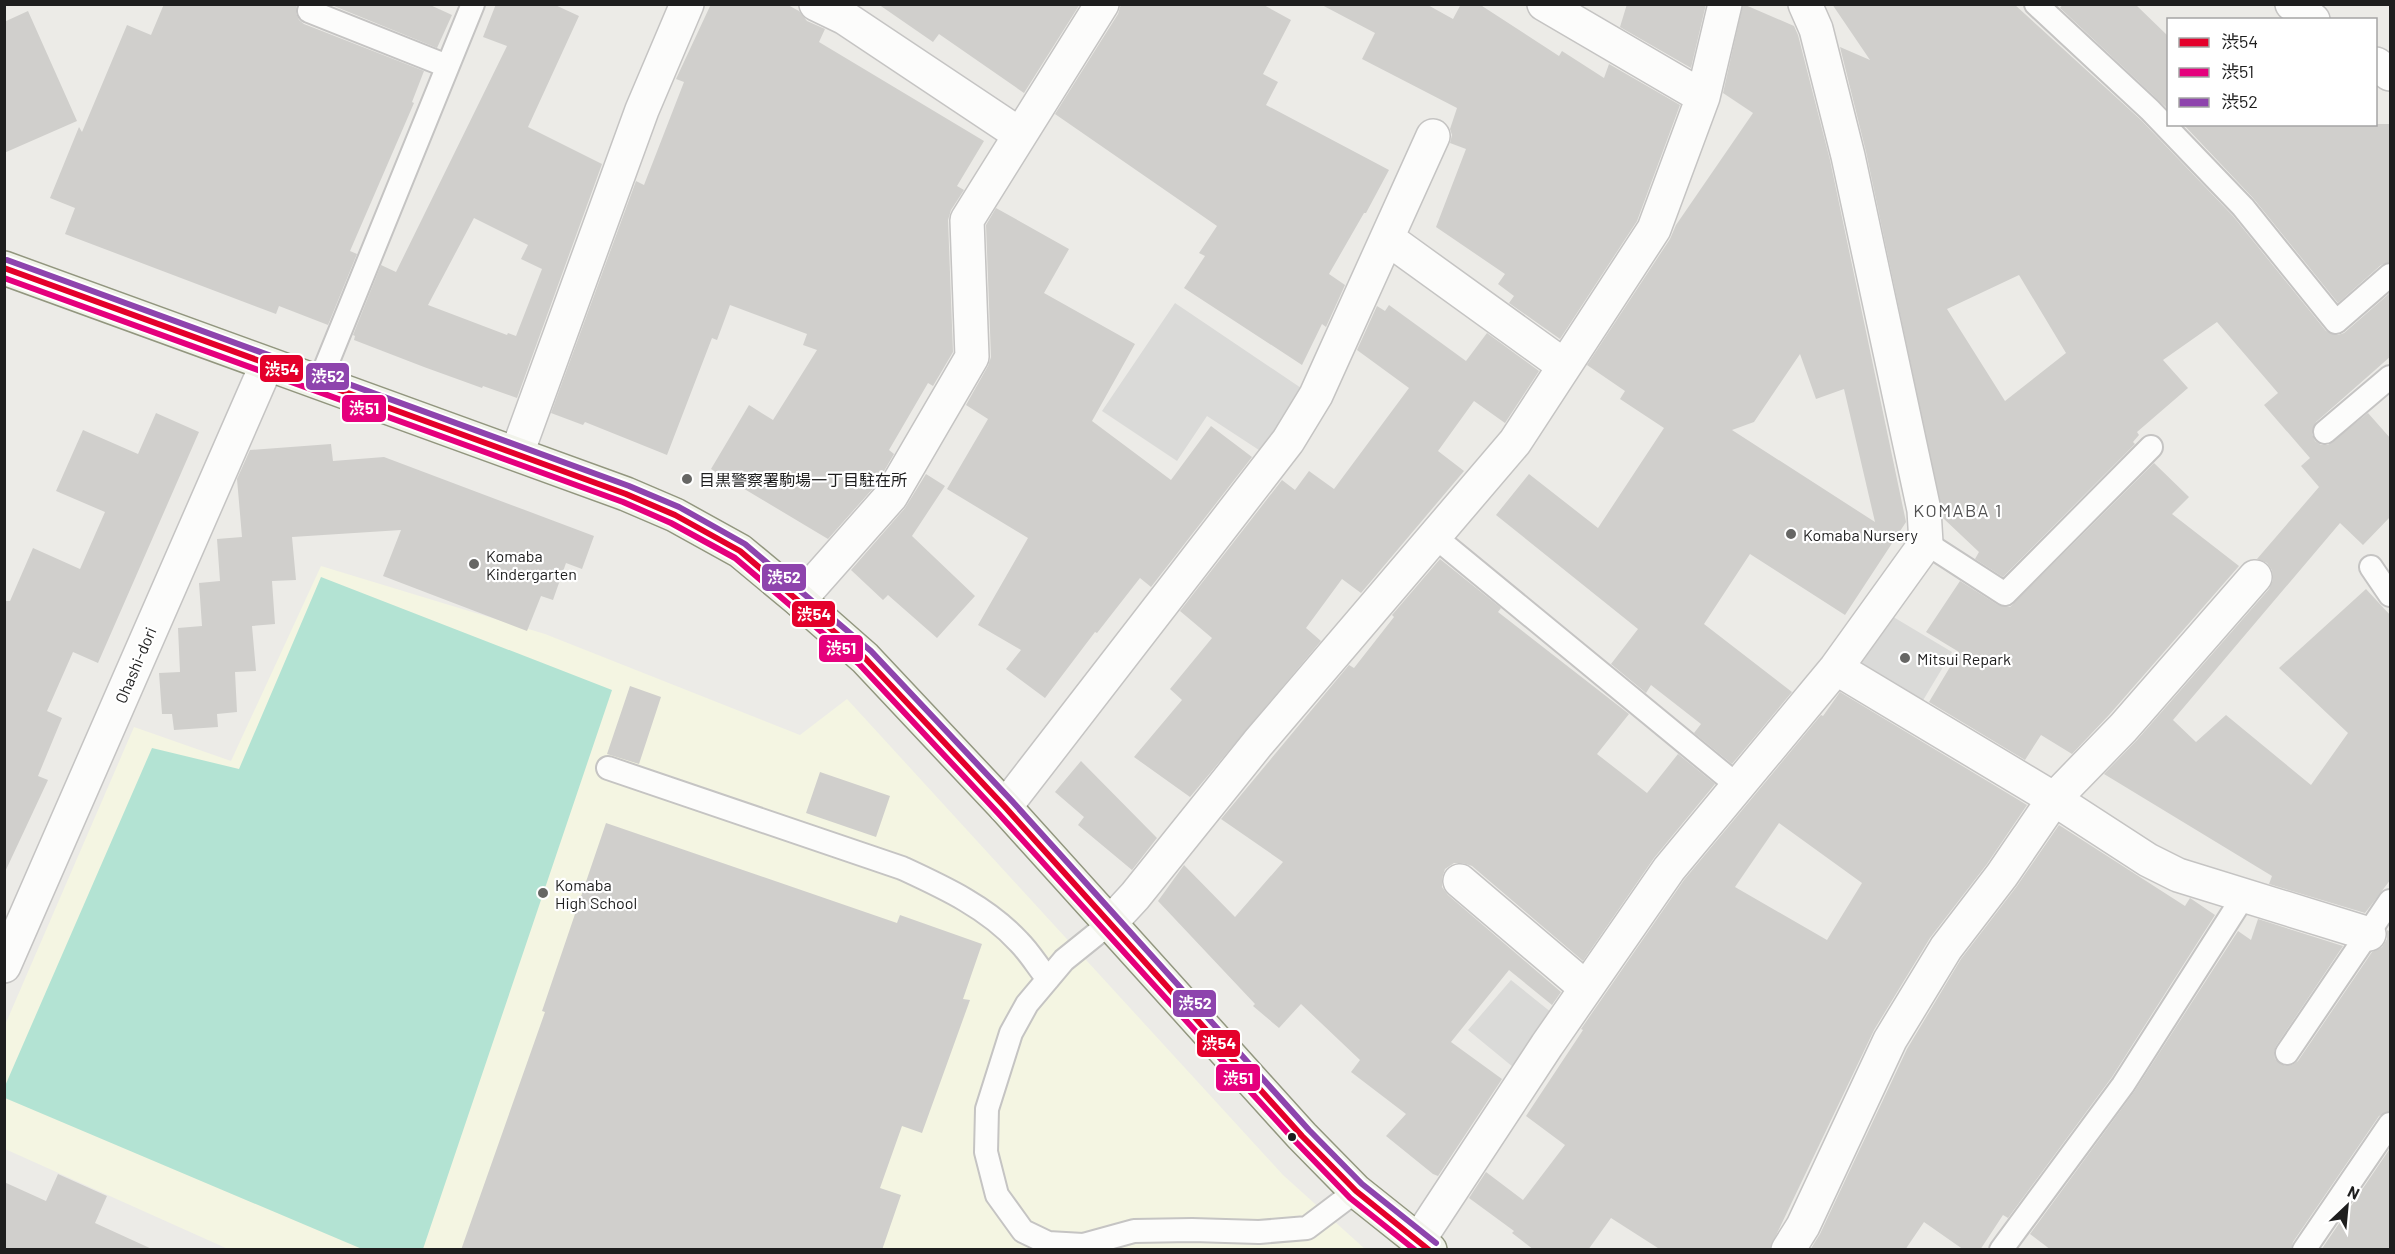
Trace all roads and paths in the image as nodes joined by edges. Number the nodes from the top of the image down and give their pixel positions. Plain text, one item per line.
1 (312, 4) edge
2 (473, 4) edge
3 (687, 4) edge
4 (1102, 4) edge
5 (1544, 4) edge
6 (1725, 4) edge
7 (1805, 4) edge
8 (2292, 4) edge
9 (2037, 5) edge
10 (838, 9) edge
11 (2310, 18) edge
12 (2377, 65) edge
13 (447, 66) junction
14 (2391, 74) edge
15 (1703, 97) junction
16 (1020, 134) junction
17 (1433, 136) dead end
18 (1387, 238) junction
19 (4, 268) edge
20 (2391, 275) edge
21 (267, 364) junction
22 (1563, 365) junction
23 (2391, 377) edge
24 (319, 383) junction
25 (2325, 432) dead end
26 (2151, 447) dead end
27 (517, 453) junction
28 (1434, 536) junction
29 (1926, 543) junction
30 (2371, 567) dead end
31 (2254, 577) dead end
32 (2391, 595) edge
33 (799, 600) junction
34 (1836, 668) junction
35 (608, 768) dead end
36 (1738, 786) junction
37 (2054, 799) junction
38 (1005, 807) junction
39 (1460, 881) dead end
40 (2245, 894) junction
41 (2384, 914) edge
42 (1110, 923) junction
43 (4, 966) edge
44 (1047, 979) junction
45 (1586, 988) junction
46 (2287, 1053) dead end
47 (2391, 1124) edge
48 (1356, 1191) junction
49 (1261, 1241) edge
50 (1424, 1245) edge
51 (1788, 1250) edge
52 (2001, 1250) edge
53 (2304, 1250) edge

1 - 13 lane
2 - 13 lane
3 - 27 street
4 - 16 street
5 - 15 street
6 - 15 street
7 - 29 street
8 - 11 street
9 - 20 lane
10 - 16 street
12 - 14 street
13 - 24 lane
15 - 22 street
16 - 33 street
17 - 18 street
18 - 22 street
18 - 38 street
19 - 21 main road
21 - 24 main road
21 - 43 street, Ohashi-dori
22 - 28 street
23 - 25 lane
24 - 27 main road
26 - 29 lane
27 - 33 main road
28 - 36 lane
28 - 42 street
29 - 34 street
30 - 32 lane
31 - 37 street
33 - 38 main road
34 - 36 street
34 - 37 street
35 - 44 lane
36 - 45 street
37 - 40 street
37 - 51 street
38 - 42 main road
39 - 45 street
40 - 41 street
40 - 52 lane
41 - 46 lane
42 - 44 lane
42 - 48 main road
44 - 49 lane
45 - 50 street
47 - 53 lane
48 - 49 lane
48 - 50 main road

